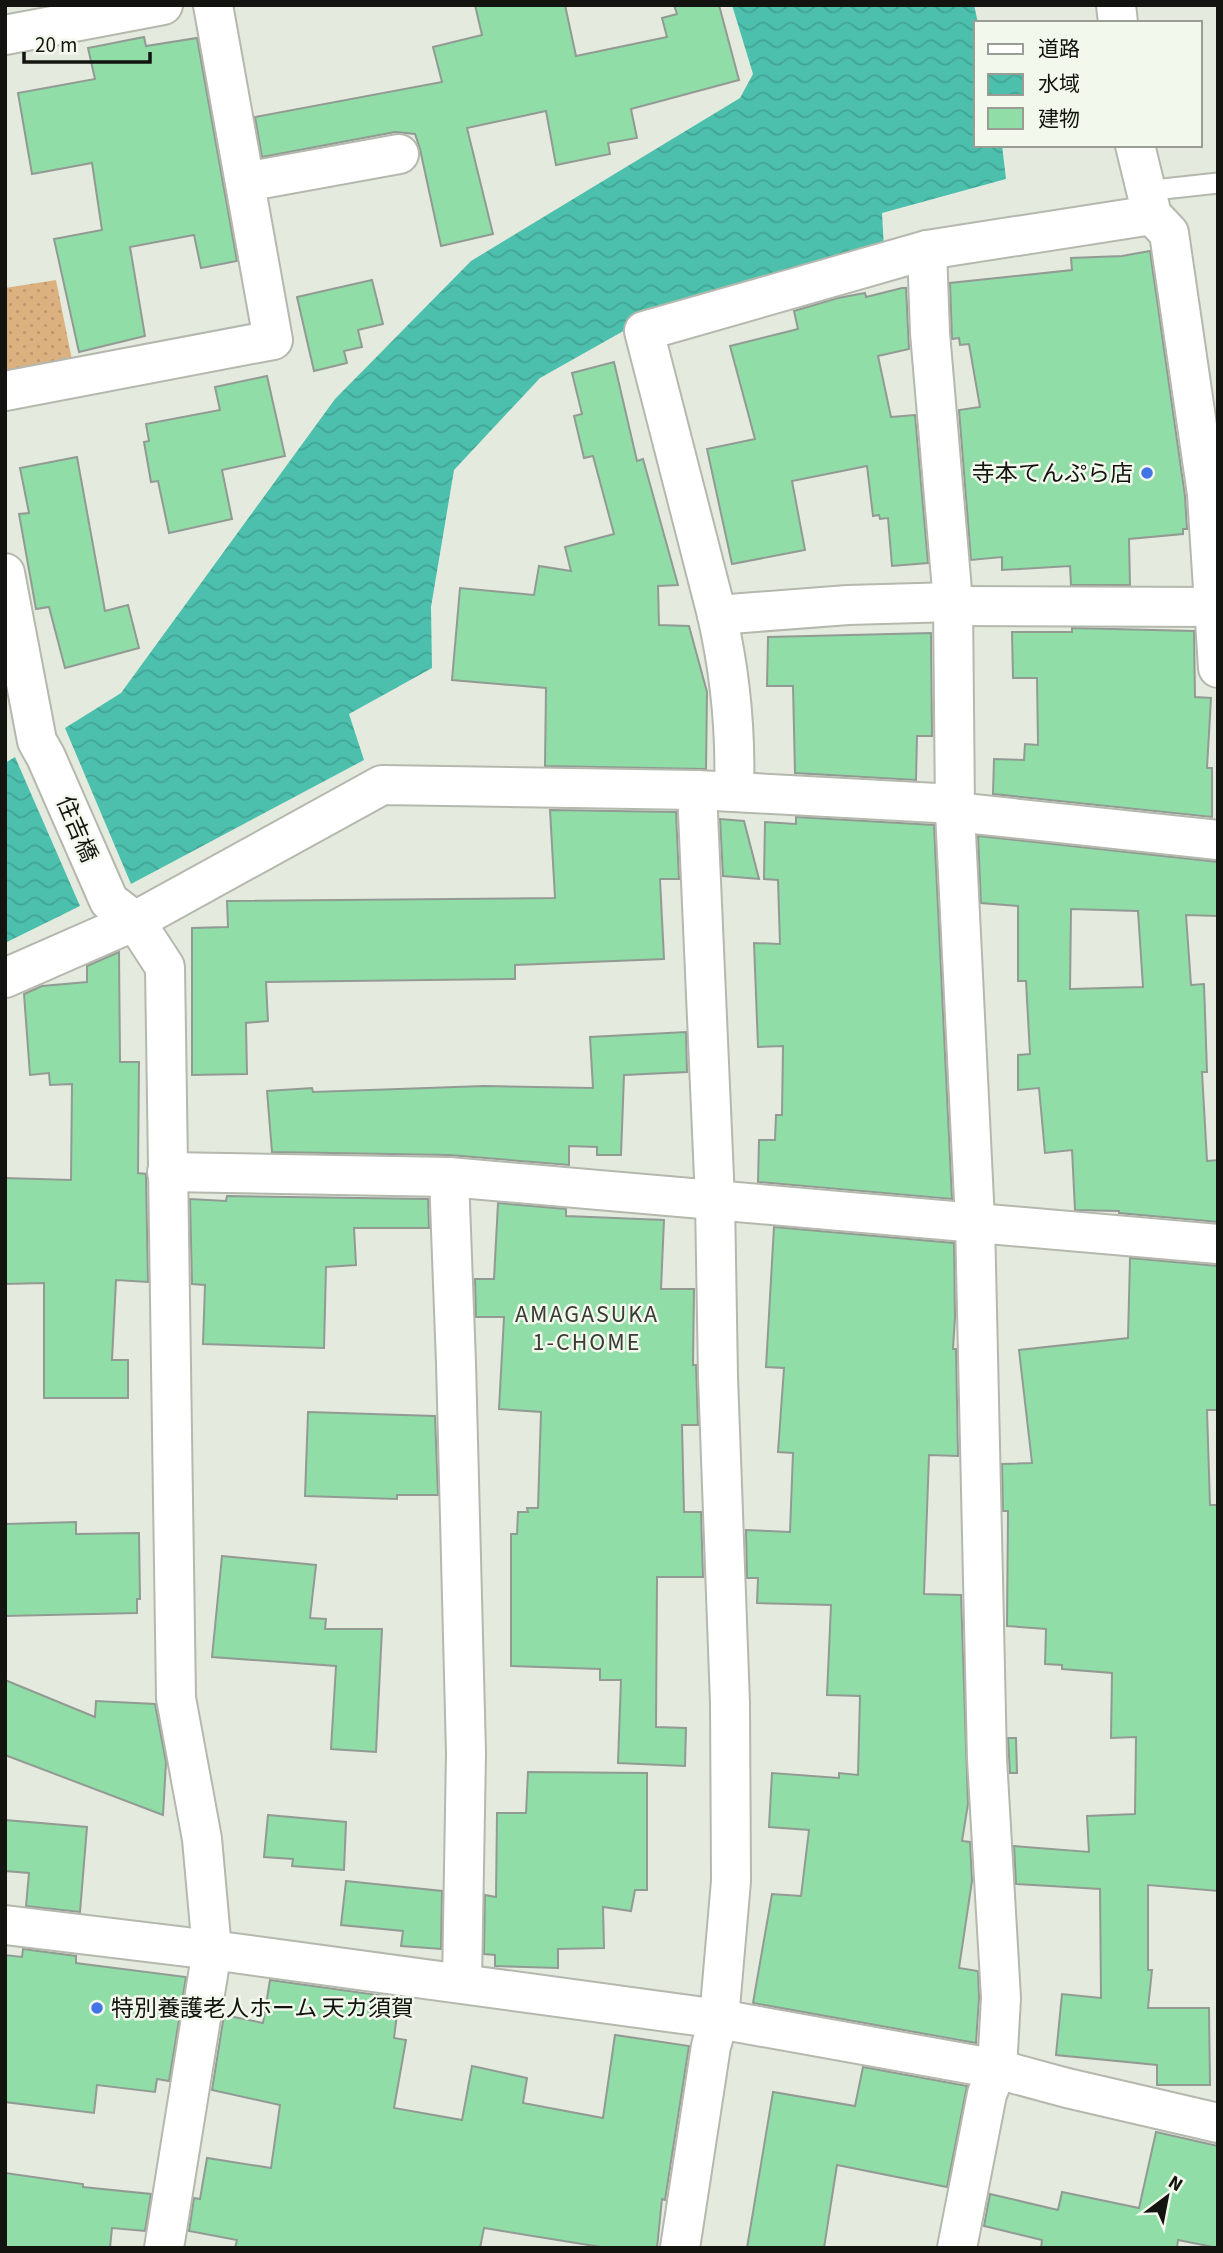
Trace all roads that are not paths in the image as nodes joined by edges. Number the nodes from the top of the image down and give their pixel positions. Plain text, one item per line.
1 (163, 5) edge
2 (213, 5) edge
3 (5, 35) edge
4 (1135, 147) edge
5 (399, 154) dead end
6 (245, 182) junction
7 (1218, 183) edge
8 (1148, 203) junction
9 (927, 250) junction
10 (5, 391) edge
11 (5, 573) edge
12 (953, 604) junction
13 (1216, 607) edge
14 (717, 615) junction
15 (1218, 668) edge
16 (715, 791) junction
17 (955, 808) junction
18 (1218, 840) edge
19 (122, 911) junction
20 (5, 978) edge
21 (167, 1172) junction
22 (449, 1177) junction
23 (715, 1200) junction
24 (975, 1221) junction
25 (1218, 1244) edge
26 (5, 1925) edge
27 (212, 1950) junction
28 (463, 1983) junction
29 (719, 2019) junction
30 (997, 2068) junction
31 (1218, 2123) edge
32 (164, 2248) edge
33 (680, 2248) edge
34 (957, 2248) edge

1 - 3 street
2 - 6 street
4 - 8 street
5 - 6 street
6 - 10 street
7 - 8 lane
8 - 9 street
8 - 13 street
9 - 12 street
9 - 14 street
11 - 19 street, 住吉橋
12 - 13 street
12 - 14 street
12 - 17 street
13 - 15 street
14 - 16 street
16 - 17 street
16 - 19 street
16 - 23 street
17 - 18 street
17 - 24 street
19 - 20 street
19 - 21 street, 住吉橋
21 - 22 street
21 - 27 street, 住吉橋
22 - 23 street
22 - 28 street
23 - 24 street
23 - 29 street
24 - 25 street
24 - 30 street
26 - 27 street
27 - 28 street
27 - 32 street, 住吉橋
28 - 29 street
29 - 30 street
29 - 33 street
30 - 31 street
30 - 34 street

